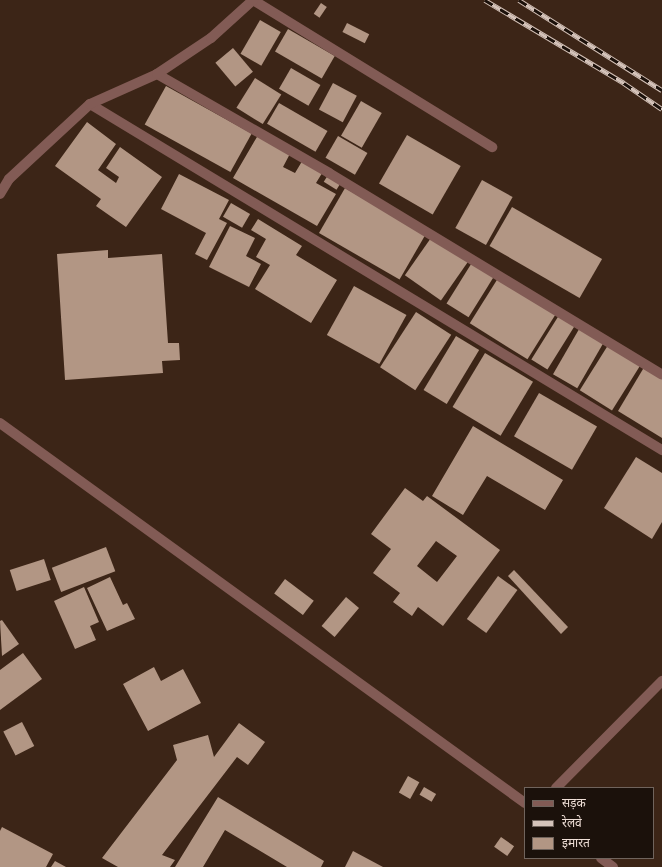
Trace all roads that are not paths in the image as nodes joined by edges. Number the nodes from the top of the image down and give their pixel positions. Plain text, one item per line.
1 (253, 0) edge
2 (157, 74) junction
3 (90, 104) junction
4 (492, 147) dead end
5 (0, 194) edge
6 (662, 375) edge
7 (0, 423) edge
8 (662, 450) edge
9 (662, 681) edge
10 (557, 787) edge
11 (524, 802) edge
12 (602, 859) edge
13 (613, 867) edge

1 - 2 street
1 - 4 street
2 - 3 street
2 - 6 street
3 - 5 street
3 - 8 street
7 - 11 street
9 - 10 street
12 - 13 street

